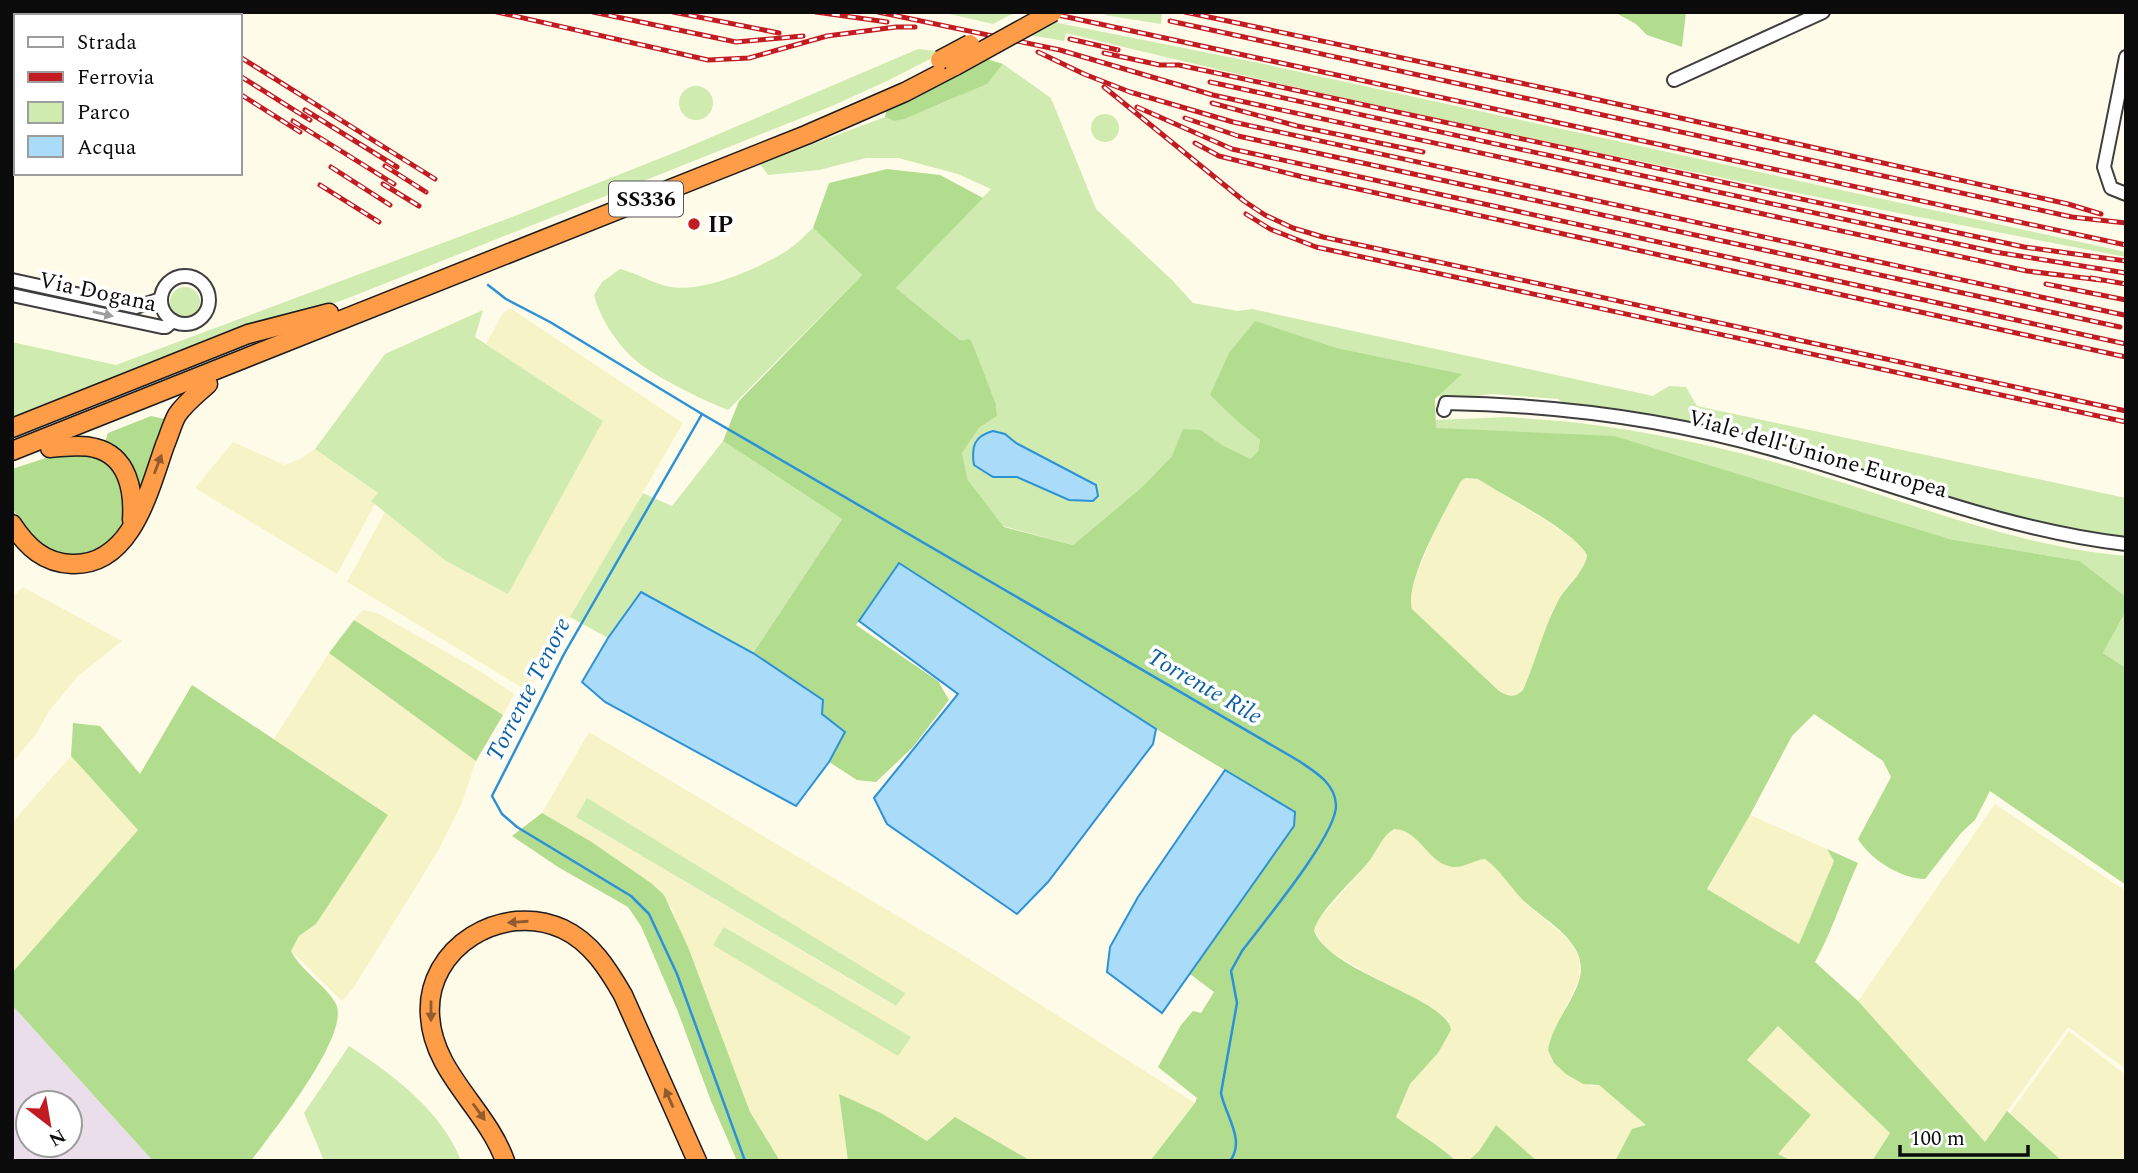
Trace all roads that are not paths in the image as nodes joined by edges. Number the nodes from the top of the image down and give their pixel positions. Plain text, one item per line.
1 (1029, 12) edge
2 (1053, 12) edge
3 (1823, 12) edge
4 (2126, 57) edge
5 (947, 63) junction
6 (1674, 80) dead end
7 (2126, 194) edge
8 (12, 280) edge
9 (12, 295) edge
10 (161, 299) junction
11 (331, 318) junction
12 (173, 321) junction
13 (208, 384) junction
14 (12, 428) edge
15 (12, 439) edge
16 (50, 448) junction
17 (12, 451) edge
18 (12, 463) edge
19 (12, 524) edge
20 (132, 527) junction
21 (2126, 544) edge
22 (2126, 551) edge
23 (505, 1161) edge
24 (697, 1161) edge

1 - 5 highway, SS336, bridge
2 - 5 highway, SS336, bridge
3 - 6 street
4 - 7 street
5 - 11 highway, SS336
8 - 10 street, Via Dogana
9 -> 12 street, Via Dogana
10 - 12 street, Via Dogana
10 - 12 street, Via Dogana
11 - 13 highway
11 - 14 highway
11 - 15 highway, SS336
11 - 17 highway, SS336
13 - 16 highway
20 -> 13 highway
16 - 18 highway
16 - 20 highway
19 - 20 highway
21 - 22 street, Viale dell'Unione Europea
24 -> 23 highway

